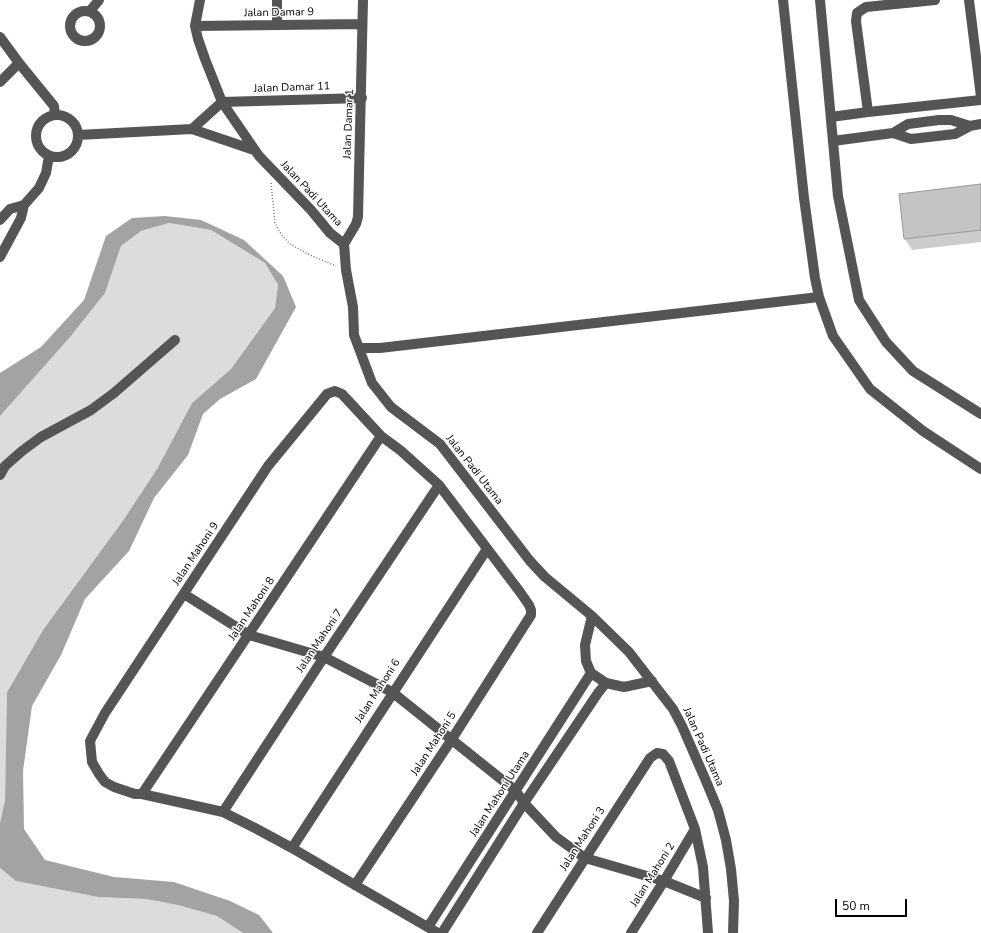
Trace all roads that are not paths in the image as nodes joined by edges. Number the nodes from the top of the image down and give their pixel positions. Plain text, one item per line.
1 (99, 0) edge
2 (200, 0) edge
3 (277, 0) edge
4 (362, 0) edge
5 (783, 0) edge
6 (820, 0) edge
7 (934, 0) edge
8 (969, 0) edge
9 (90, 11) dead end
10 (277, 24) junction
11 (362, 24) junction
12 (195, 26) junction
13 (0, 37) edge
14 (19, 63) junction
15 (0, 82) edge
16 (362, 98) junction
17 (981, 99) edge
18 (222, 102) junction
19 (868, 112) junction
20 (55, 115) junction
21 (831, 117) junction
22 (981, 124) edge
23 (970, 126) junction
24 (192, 129) junction
25 (893, 133) junction
26 (78, 136) junction
27 (833, 141) junction
28 (254, 150) junction
29 (50, 156) junction
30 (24, 205) junction
31 (0, 220) edge
32 (344, 244) junction
33 (0, 257) edge
34 (819, 297) junction
35 (175, 340) dead end
36 (359, 348) junction
37 (981, 414) edge
38 (381, 436) junction
39 (981, 469) edge
40 (0, 475) edge
41 (439, 485) junction
42 (487, 548) junction
43 (184, 594) junction
44 (592, 616) junction
45 (249, 635) junction
46 (324, 657) junction
47 (591, 673) junction
48 (652, 681) junction
49 (606, 683) junction
50 (392, 692) junction
51 (452, 739) junction
52 (516, 791) junction
53 (142, 794) junction
54 (524, 803) junction
55 (223, 812) junction
56 (695, 829) junction
57 (292, 848) junction
58 (584, 858) junction
59 (664, 881) junction
60 (355, 885) junction
61 (706, 898) junction
62 (428, 927) junction
63 (438, 933) edge
64 (442, 933) edge
65 (537, 933) edge
66 (631, 933) edge
67 (708, 933) edge
68 (733, 933) edge

1 - 9 street
2 - 12 street, Jalan Padi Utama
3 - 10 street
4 - 11 street, Jalan Damar 1
5 - 34 street
6 - 21 street
7 - 19 street
8 - 17 street
10 - 11 street, Jalan Damar 9
10 - 12 street, Jalan Damar 9
11 - 16 street, Jalan Damar 1
12 - 18 street, Jalan Padi Utama
13 - 14 street
14 - 15 street
14 - 20 street
16 - 18 street, Jalan Damar 11
16 - 32 street, Jalan Damar 1
17 - 19 street
18 - 24 street
18 - 28 street, Jalan Padi Utama
19 - 21 street
20 - 26 street
20 - 29 street
21 - 27 street
22 - 23 street
23 - 25 street
23 - 25 street
24 - 26 street
24 - 28 street
25 - 27 street
26 - 29 street
27 - 37 street
28 - 32 street, Jalan Padi Utama
29 - 30 street
30 - 31 street
30 - 33 street
32 - 36 street, Jalan Padi Utama
34 - 36 street
34 - 39 street
35 - 40 street
36 - 44 street, Jalan Padi Utama
38 - 41 street
38 - 43 street, Jalan Mahoni 9
38 - 45 street, Jalan Mahoni 8
41 - 42 street
41 - 46 street, Jalan Mahoni 7
42 - 50 street, Jalan Mahoni 6
42 - 51 street, Jalan Mahoni 5
43 - 45 street
43 - 53 street, Jalan Mahoni 9
44 - 47 street
44 - 48 street, Jalan Padi Utama
45 - 46 street
45 - 53 street, Jalan Mahoni 8
46 - 50 street
46 - 55 street, Jalan Mahoni 7
47 - 49 street
47 - 52 street, Jalan Mahoni Utama
48 - 49 street
48 - 68 street, Jalan Padi Utama
49 - 54 street
50 - 51 street
50 - 57 street, Jalan Mahoni 6
51 - 52 street
51 - 60 street, Jalan Mahoni 5
52 - 54 street
52 - 62 street, Jalan Mahoni Utama
53 - 55 street
54 - 58 street
54 - 64 street
55 - 57 street
56 - 58 street, Jalan Mahoni 3
56 - 59 street, Jalan Mahoni 2
56 - 61 street
57 - 60 street
58 - 59 street
58 - 65 street, Jalan Mahoni 3
59 - 61 street
59 - 66 street, Jalan Mahoni 2
60 - 62 street
61 - 67 street
62 - 63 street

